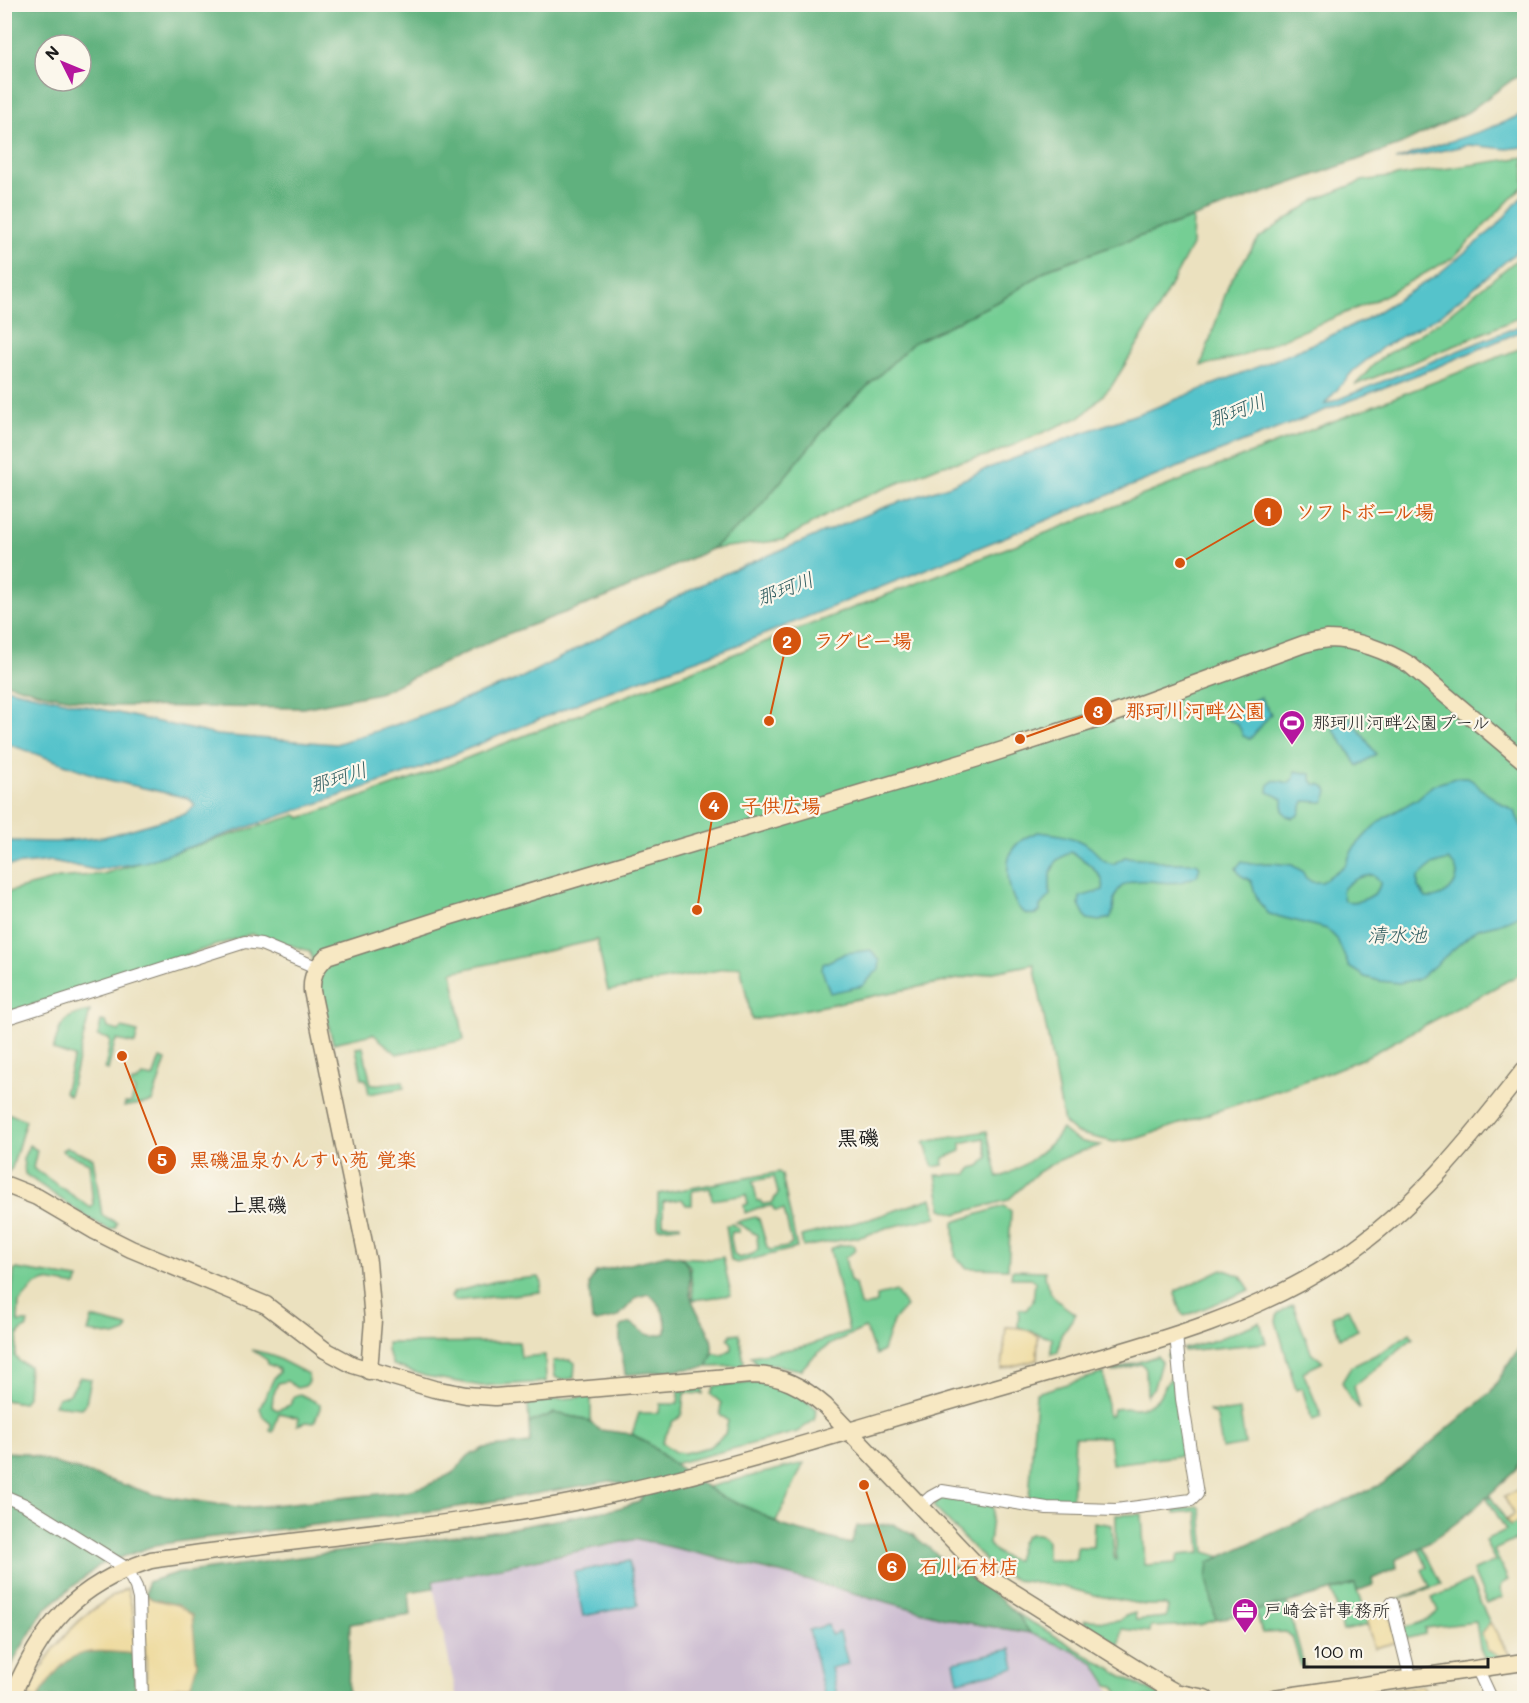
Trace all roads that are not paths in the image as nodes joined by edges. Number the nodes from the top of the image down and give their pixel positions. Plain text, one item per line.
1 (1524, 761) edge
2 (316, 967) junction
3 (4, 1019) edge
4 (1524, 1070) edge
5 (4, 1184) edge
6 (1176, 1334) junction
7 (369, 1371) junction
8 (850, 1432) junction
9 (4, 1496) edge
10 (920, 1507) junction
11 (126, 1568) junction
12 (1392, 1603) dead end
13 (1524, 1662) edge
14 (1478, 1670) junction
15 (1412, 1680) junction
16 (11, 1698) edge
17 (142, 1698) edge
18 (1206, 1698) edge
19 (1274, 1698) edge
20 (1291, 1698) edge
21 (1491, 1698) edge

1 - 2 street
2 - 3 street
2 - 7 street
4 - 6 street
5 - 7 street
6 - 8 street
6 - 10 street
7 - 8 street
8 - 10 street
8 - 11 street
9 - 11 street
10 - 18 street
11 - 16 street
11 - 17 street
12 - 15 street
13 - 14 street
14 - 15 street
14 - 21 street
15 - 20 street
19 - 20 street

